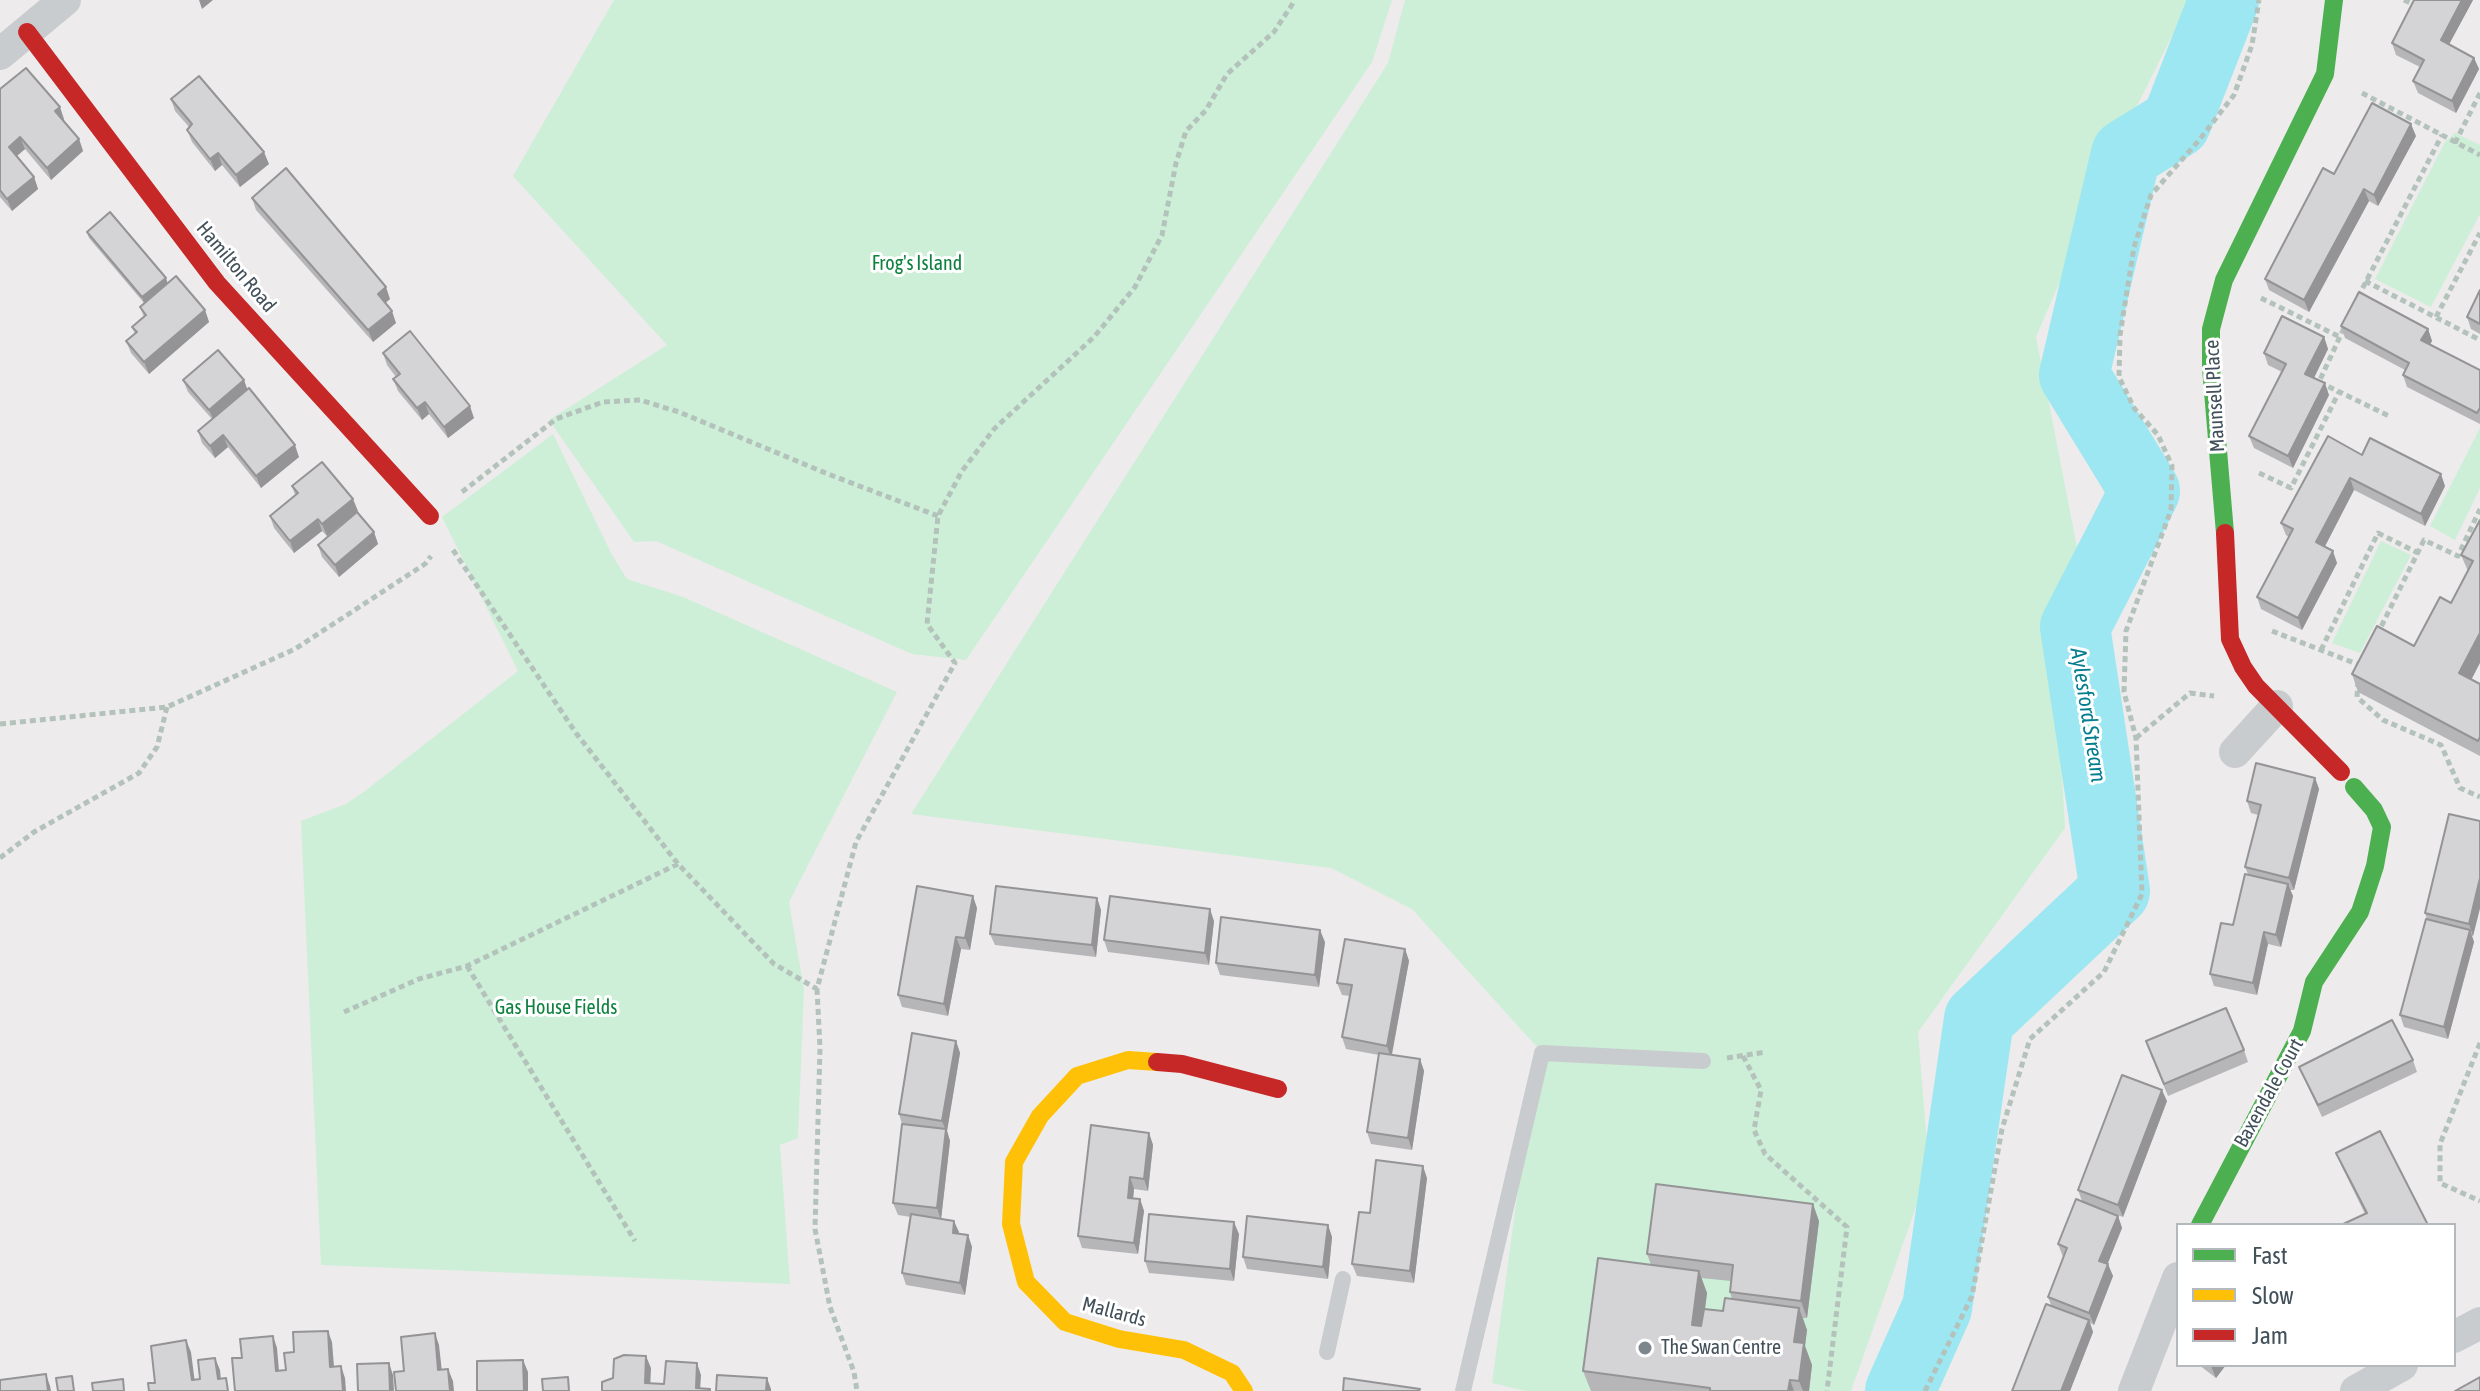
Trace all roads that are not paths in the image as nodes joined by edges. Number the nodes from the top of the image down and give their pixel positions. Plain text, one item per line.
1 (65, 0) edge
2 (2334, 0) edge
3 (27, 32) junction
4 (0, 54) edge
5 (430, 516) road end
6 (2277, 706) junction
7 (2235, 752) dead end
8 (2341, 772) dead end
9 (2354, 787) dead end
10 (1703, 1061) road end
11 (1278, 1089) dead end
12 (2201, 1223) edge
13 (1343, 1279) dead end
14 (2176, 1283) edge
15 (2480, 1323) edge
16 (2456, 1336) edge
17 (1327, 1352) dead end
18 (2398, 1367) edge
19 (1244, 1391) edge
20 (1463, 1391) edge
21 (2134, 1391) edge
22 (2356, 1391) edge

1 - 3 street
2 - 6 street, Maunsell Place
3 - 4 street
3 - 5 street, Hamilton Road
6 - 7 street
6 - 8 street, Maunsell Place
9 - 12 street, Baxendale Court
10 - 20 lane
11 - 19 street, Mallards
13 - 17 lane
14 - 21 street
15 - 16 street
18 - 22 street

